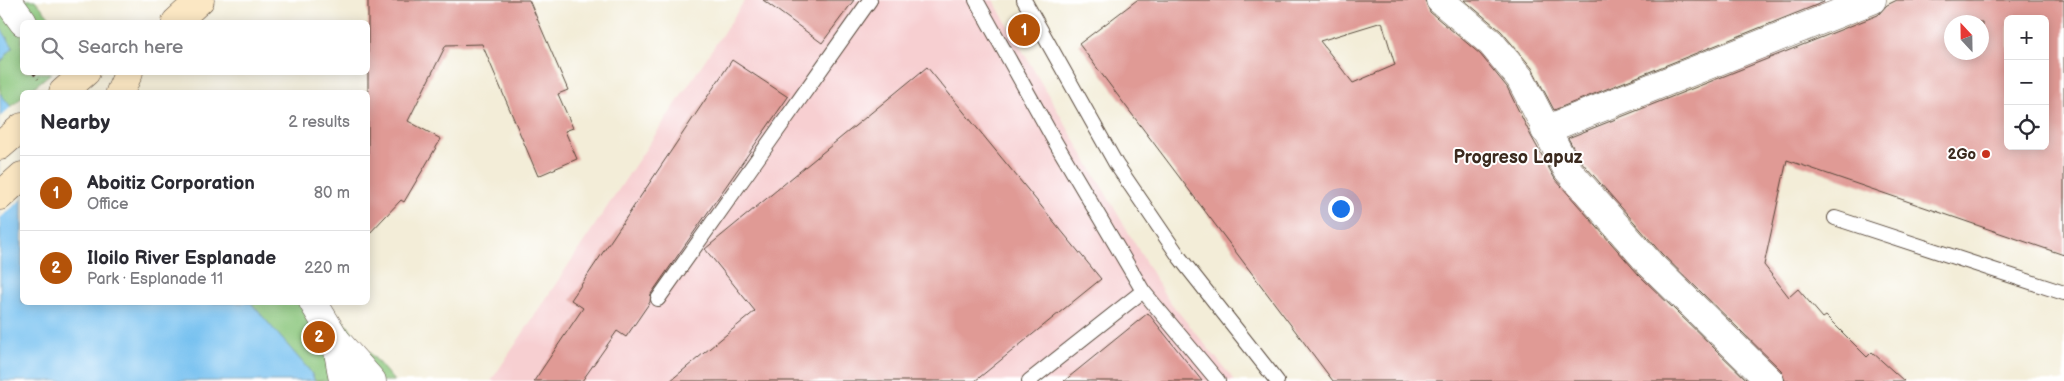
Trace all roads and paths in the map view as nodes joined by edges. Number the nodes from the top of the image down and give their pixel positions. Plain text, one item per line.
1 (7, 0) edge
2 (200, 0) edge
3 (870, 0) edge
4 (976, 0) edge
5 (1024, 0) edge
6 (1440, 0) edge
7 (1872, 0) edge
8 (22, 20) edge
9 (178, 20) edge
10 (83, 75) edge
11 (128, 75) edge
12 (65, 90) edge
13 (121, 90) edge
14 (20, 129) edge
15 (1546, 130) junction
16 (0, 146) edge
17 (20, 178) edge
18 (0, 196) edge
19 (1835, 218) dead end
20 (1142, 291) junction
21 (2064, 294) edge
22 (658, 299) dead end
23 (315, 305) edge
24 (336, 340) junction
25 (343, 381) edge
26 (372, 381) edge
27 (1029, 381) edge
28 (1218, 381) edge
29 (1278, 381) edge
30 (1770, 381) edge

1 - 8 street
2 - 9 main road
3 - 22 lane
4 - 20 lane
5 - 29 lane
6 - 15 street
7 - 15 street
10 - 12 main road
11 - 13 main road
14 - 16 main road
15 - 30 street
17 - 18 main road
19 - 21 lane
20 - 27 lane
20 - 28 lane
23 - 24 street
24 - 25 street
24 - 26 street

